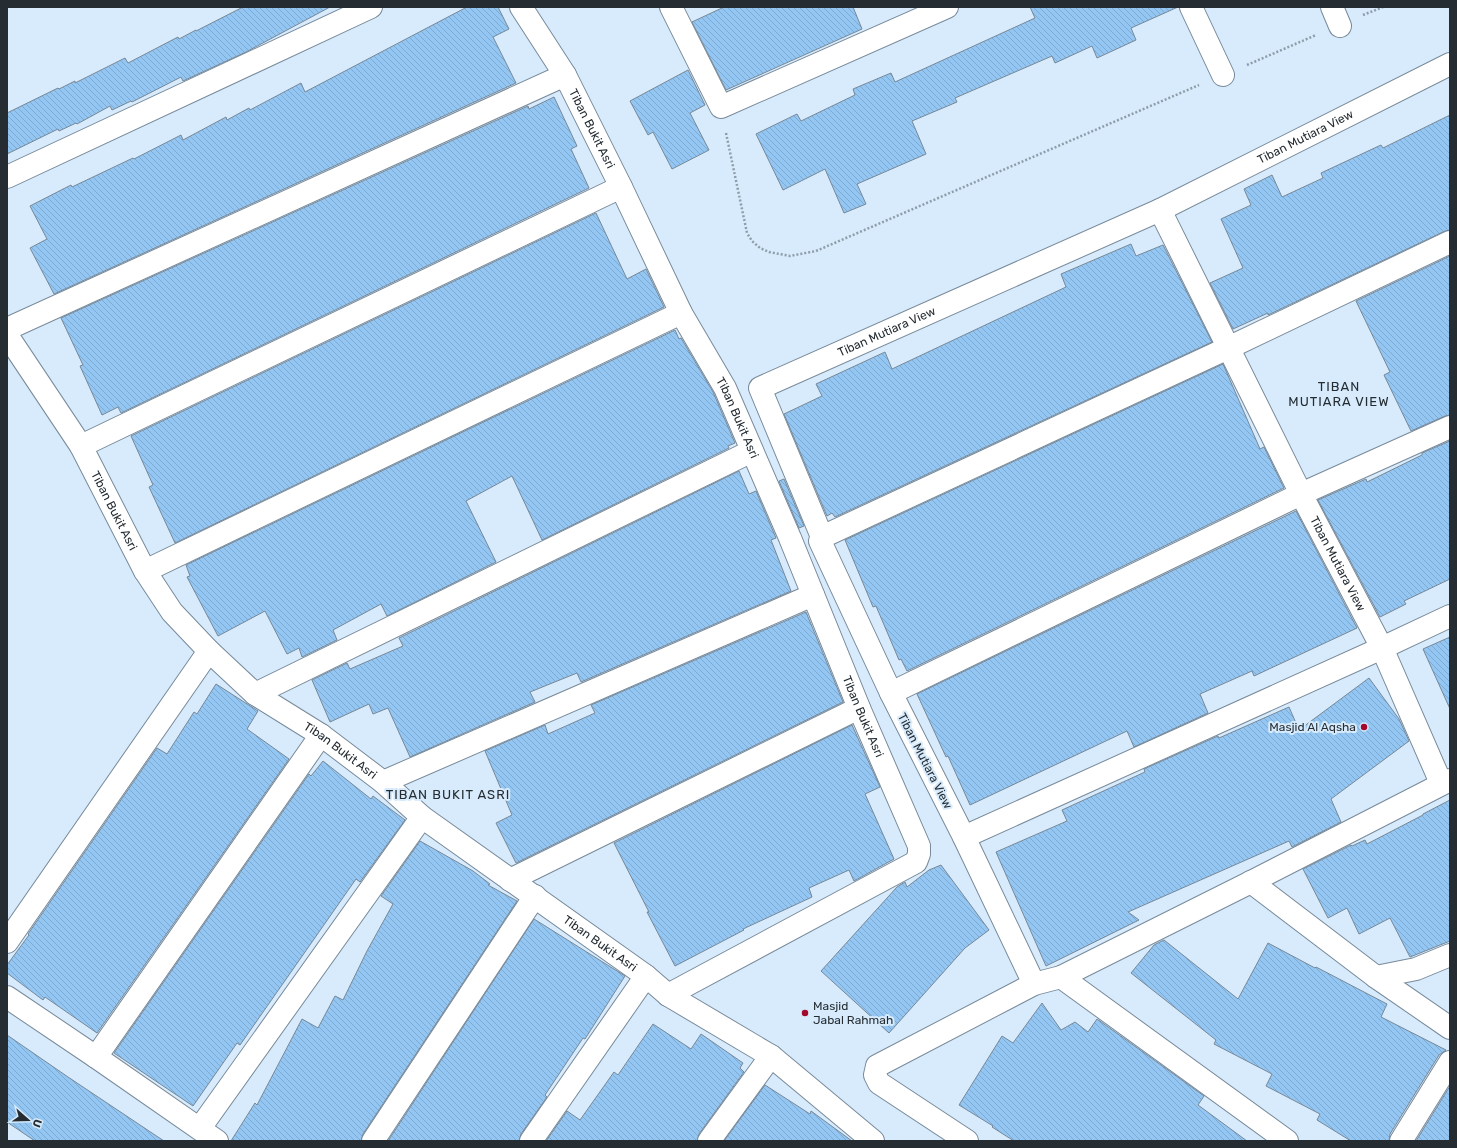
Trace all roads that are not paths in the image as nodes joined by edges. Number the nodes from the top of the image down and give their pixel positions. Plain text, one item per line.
1 (370, 7) edge
2 (521, 7) edge
3 (672, 7) edge
4 (947, 7) edge
5 (1191, 7) edge
6 (1450, 64) edge
7 (565, 75) junction
8 (1223, 75) road end
9 (7, 177) edge
10 (621, 187) junction
11 (1160, 210) junction
12 (1450, 242) edge
13 (681, 313) junction
14 (7, 329) edge
15 (7, 335) edge
16 (1228, 348) junction
17 (1450, 427) edge
18 (81, 446) junction
19 (752, 451) junction
20 (1301, 494) junction
21 (822, 537) junction
22 (145, 571) junction
23 (813, 595) junction
24 (1450, 616) edge
25 (1382, 648) junction
26 (209, 651) junction
27 (891, 693) junction
28 (255, 694) junction
29 (859, 708) junction
30 (321, 735) junction
31 (383, 782) junction
32 (1446, 782) edge
33 (422, 817) junction
34 (964, 837) junction
35 (510, 880) junction
36 (1251, 882) junction
37 (535, 896) junction
38 (7, 942) edge
39 (1450, 955) edge
40 (646, 976) junction
41 (1376, 976) junction
42 (1061, 977) junction
43 (1034, 984) junction
44 (668, 994) junction
45 (7, 998) edge
46 (1450, 1028) edge
47 (771, 1056) junction
48 (96, 1057) junction
49 (1450, 1062) edge
50 (200, 1128) junction
51 (868, 1140) edge
52 (217, 1141) edge
53 (373, 1141) edge
54 (531, 1141) edge
55 (709, 1141) edge
56 (967, 1141) edge
57 (1288, 1141) edge
58 (1401, 1141) edge

1 - 9 street
2 - 7 street, Tiban Bukit Asri
3 - 4 street
5 - 8 street
6 - 11 street, Tiban Mutiara View
7 - 10 street, Tiban Bukit Asri
7 - 14 street
10 - 13 street, Tiban Bukit Asri
10 - 18 street
11 - 16 street, Tiban Mutiara View
11 - 21 street, Tiban Mutiara View
12 - 16 street
13 - 19 street, Tiban Bukit Asri
13 - 22 street
15 - 18 street, Tiban Bukit Asri
16 - 20 street, Tiban Mutiara View
16 - 21 street
17 - 20 street
18 - 22 street, Tiban Bukit Asri
19 - 23 street, Tiban Bukit Asri
19 - 28 street
20 - 25 street, Tiban Mutiara View
20 - 27 street
21 - 27 street, Tiban Mutiara View
22 - 26 street, Tiban Bukit Asri
23 - 29 street, Tiban Bukit Asri
23 - 31 street
24 - 25 street
25 - 32 street, Tiban Mutiara View
25 - 34 street
26 - 28 street, Tiban Bukit Asri
26 - 38 street
27 - 34 street, Tiban Mutiara View
28 - 30 street, Tiban Bukit Asri
29 - 35 street
29 - 44 street, Tiban Bukit Asri
30 - 31 street, Tiban Bukit Asri
30 - 48 street
31 - 33 street, Tiban Bukit Asri
32 - 36 street
33 - 35 street, Tiban Bukit Asri
33 - 50 street
34 - 43 street, Tiban Mutiara View
35 - 37 street, Tiban Bukit Asri
36 - 41 street
36 - 42 street
37 - 40 street, Tiban Bukit Asri
37 - 53 street
39 - 41 street
40 - 44 street, Tiban Bukit Asri
40 - 54 street
41 - 46 street
42 - 43 street
42 - 57 street
43 - 56 street
44 - 47 street, Tiban Bukit Asri
45 - 48 street
47 - 51 street, Tiban Bukit Asri
47 - 55 street
48 - 50 street
49 - 58 street
50 - 52 street

